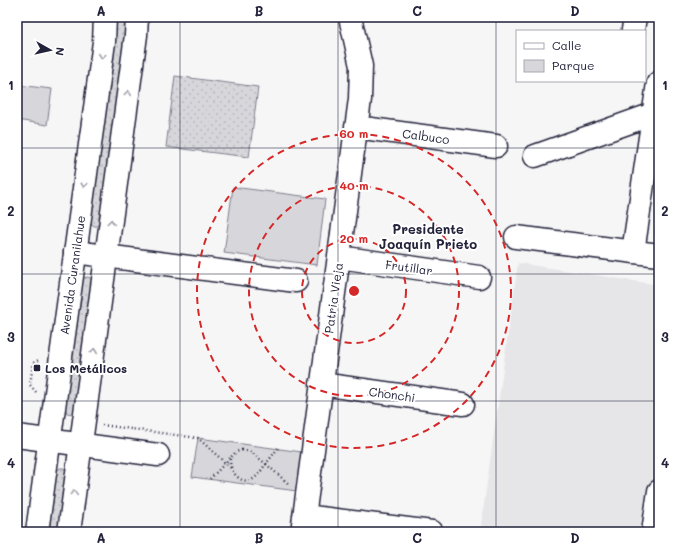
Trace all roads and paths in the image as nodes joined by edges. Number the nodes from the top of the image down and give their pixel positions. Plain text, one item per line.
1 (106, 17) edge
2 (137, 17) edge
3 (350, 17) edge
4 (658, 83) edge
5 (653, 114) junction
6 (356, 127) junction
7 (496, 146) dead end
8 (535, 156) dead end
9 (516, 237) dead end
10 (75, 252) junction
11 (633, 252) junction
12 (659, 255) edge
13 (106, 256) junction
14 (339, 257) junction
15 (479, 276) dead end
16 (296, 281) dead end
17 (321, 384) junction
18 (463, 404) dead end
19 (84, 422) junction
20 (17, 436) edge
21 (49, 440) junction
22 (81, 445) junction
23 (278, 448) dead end
24 (158, 455) dead end
25 (232, 456) junction
26 (225, 463) junction
27 (266, 464) junction
28 (232, 470) junction
29 (210, 479) dead end
30 (659, 491) edge
31 (304, 516) edge
32 (37, 532) edge
33 (69, 532) edge
34 (432, 532) edge
35 (653, 532) edge

1 -> 10 street, Avenida Curanilahue
13 -> 2 street
3 - 6 street, Patria Vieja
4 - 5 street
5 - 8 street
5 - 11 street
6 - 7 street, Calbuco
6 - 14 street, Patria Vieja
9 - 11 street
10 - 13 street
10 - 21 street, Avenida Curanilahue
11 - 12 street
13 - 16 street
19 -> 13 street
14 - 15 street, Frutillar
14 - 17 street, Patria Vieja
17 - 18 street, Chonchi
17 - 31 street, Patria Vieja
19 - 22 street
19 - 26 path
20 - 21 street
21 - 22 street
21 - 32 street, Avenida Curanilahue
22 - 24 street
33 -> 22 street
23 - 27 path
25 - 26 path
25 - 27 path
25 - 28 path
26 - 28 path
26 - 29 path
27 - 28 path
27 - 31 path
30 - 35 street
31 - 34 street

